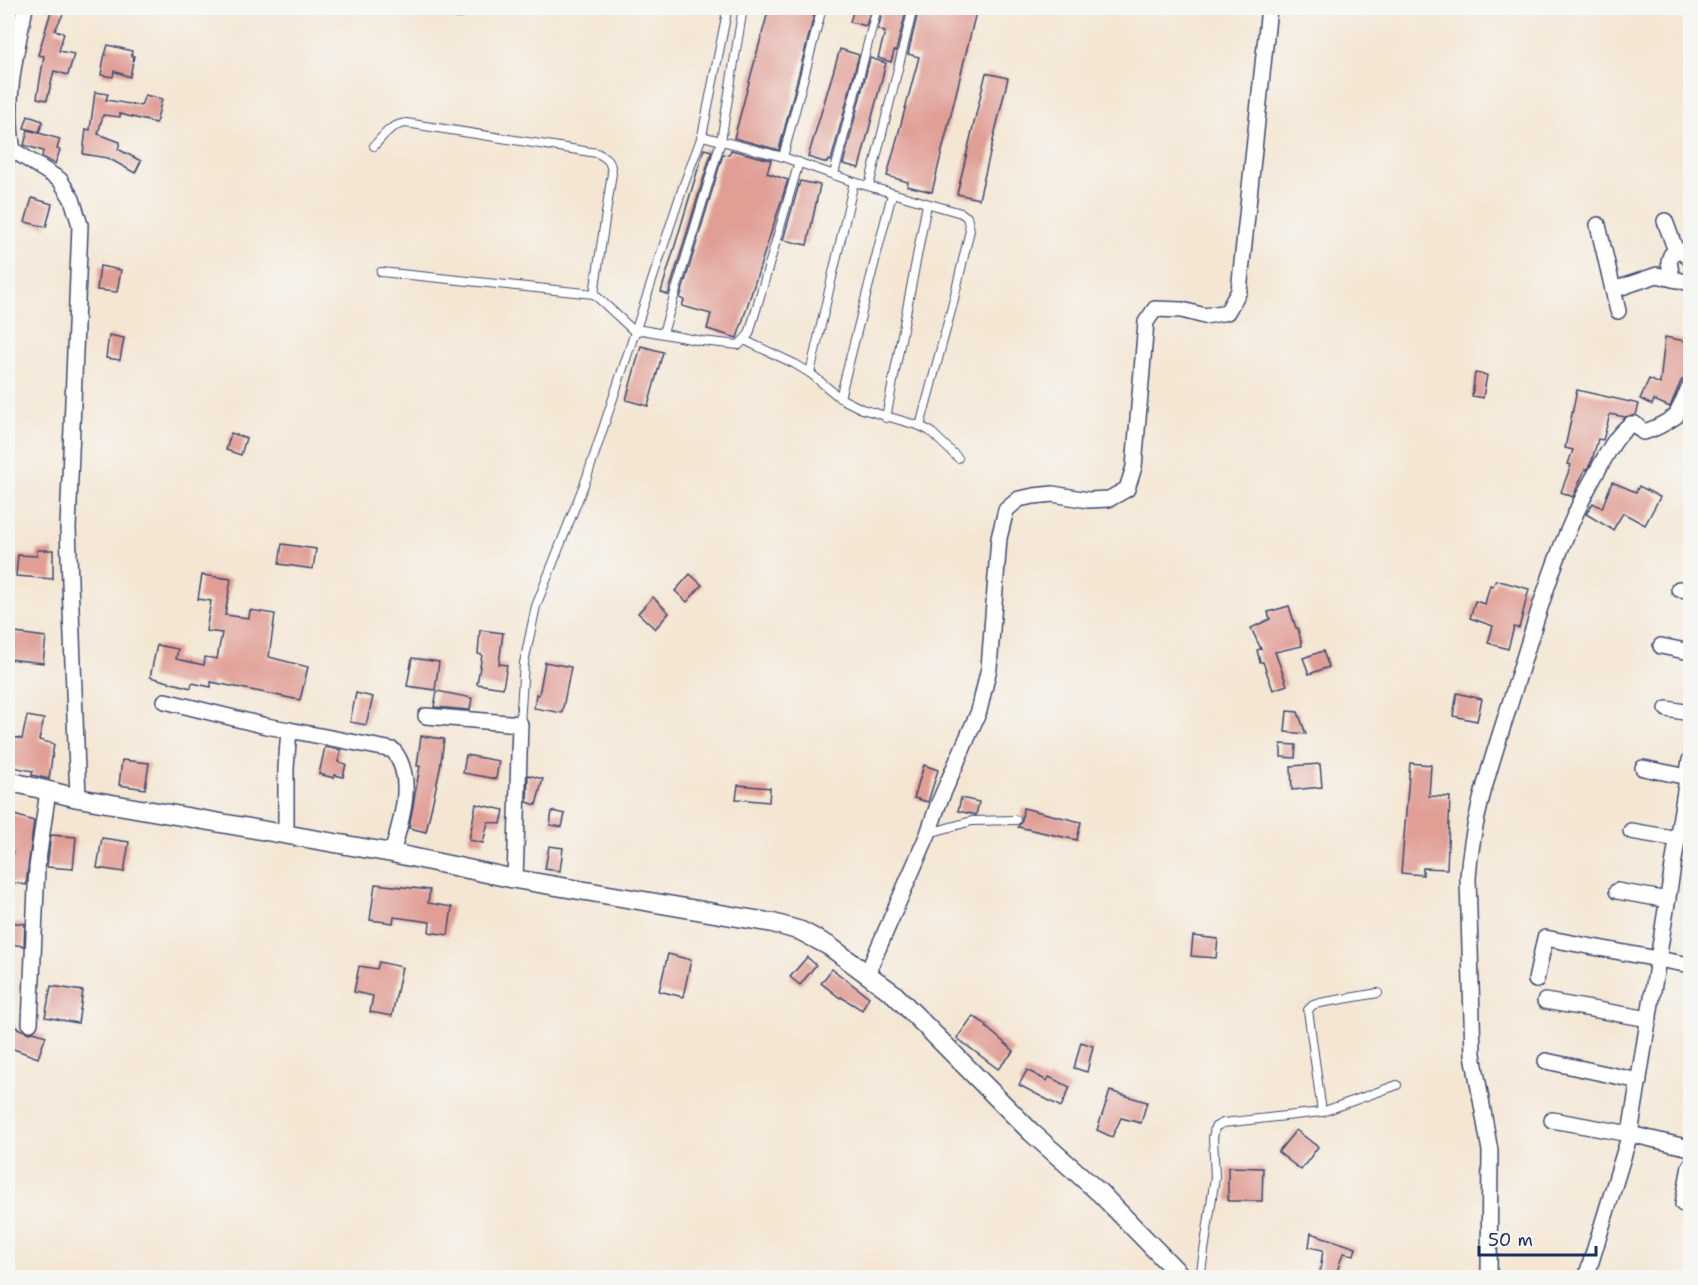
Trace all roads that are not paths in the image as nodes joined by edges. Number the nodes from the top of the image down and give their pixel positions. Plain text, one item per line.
1 (25, 8) edge
2 (725, 8) edge
3 (743, 8) edge
4 (822, 8) edge
5 (877, 8) edge
6 (913, 8) edge
7 (1269, 8) edge
8 (702, 136) junction
9 (721, 141) junction
10 (374, 146) dead end
11 (10, 150) edge
12 (783, 157) junction
13 (799, 162) junction
14 (834, 174) junction
15 (854, 182) junction
16 (869, 186) junction
17 (892, 194) junction
18 (927, 204) junction
19 (1665, 221) dead end
20 (1598, 225) dead end
21 (1676, 251) junction
22 (1690, 260) edge
23 (381, 272) dead end
24 (1672, 279) junction
25 (1690, 283) edge
26 (1613, 290) junction
27 (594, 294) junction
28 (1618, 311) dead end
29 (635, 332) junction
30 (663, 333) junction
31 (744, 340) junction
32 (810, 373) junction
33 (1690, 386) edge
34 (840, 398) junction
35 (886, 418) junction
36 (920, 426) junction
37 (958, 458) dead end
38 (1661, 646) dead end
39 (1690, 652) edge
40 (165, 701) dead end
41 (1667, 709) dead end
42 (1690, 713) edge
43 (426, 716) dead end
44 (520, 724) junction
45 (289, 730) junction
46 (1690, 760) edge
47 (1643, 768) dead end
48 (1688, 777) junction
49 (8, 781) edge
50 (48, 791) junction
51 (78, 798) junction
52 (1016, 820) dead end
53 (1631, 831) dead end
54 (286, 834) junction
55 (928, 834) junction
56 (1678, 839) junction
57 (392, 854) junction
58 (515, 879) junction
59 (1617, 891) dead end
60 (1668, 900) junction
61 (1658, 959) junction
62 (1690, 965) edge
63 (867, 974) junction
64 (1536, 980) dead end
65 (1378, 993) dead end
66 (1545, 1001) dead end
67 (1649, 1019) junction
68 (30, 1023) dead end
69 (1546, 1061) dead end
70 (1639, 1081) junction
71 (1397, 1086) dead end
72 (1322, 1112) junction
73 (1552, 1120) dead end
74 (1630, 1134) junction
75 (1690, 1148) edge
76 (1690, 1166) edge
77 (1683, 1204) dead end
78 (1183, 1278) edge
79 (1200, 1278) edge
80 (1489, 1278) edge
81 (1586, 1278) edge

1 - 11 street
2 - 8 lane
3 - 9 lane
4 - 12 lane
5 - 14 lane
6 - 16 lane
7 - 55 street
8 - 9 lane
8 - 29 lane
9 - 12 lane
9 - 30 lane
10 - 27 lane
11 - 51 street
12 - 13 lane
13 - 14 lane
13 - 31 lane
14 - 15 lane
15 - 16 lane
15 - 32 lane
16 - 17 lane
17 - 18 lane
17 - 34 lane
18 - 35 lane
18 - 36 lane
19 - 21 street
20 - 26 street
21 - 22 street
21 - 24 street
23 - 27 lane
24 - 25 street
24 - 26 street
26 - 28 street
27 - 29 lane
29 - 30 lane
29 - 44 lane
30 - 31 lane
31 - 32 lane
32 - 34 lane
33 - 80 street
34 - 35 lane
35 - 36 lane
36 - 37 lane
38 - 39 street
40 - 45 street
41 - 42 street
43 - 44 street
44 - 58 street
45 - 54 street
45 - 57 street
46 - 48 street
47 - 48 street
48 - 56 street
49 - 50 street
50 - 51 street
50 - 68 street
51 - 54 street
52 - 55 lane
53 - 56 street
54 - 57 street
55 - 63 street
56 - 60 street
57 - 58 street
58 - 63 street
59 - 60 street
60 - 61 street
61 - 62 street
61 - 64 street
61 - 67 street
63 - 78 street
65 - 72 lane
66 - 67 street
67 - 70 street
69 - 70 street
70 - 74 street
71 - 72 lane
72 - 79 lane
73 - 74 street
74 - 75 street
74 - 81 street
76 - 77 street

